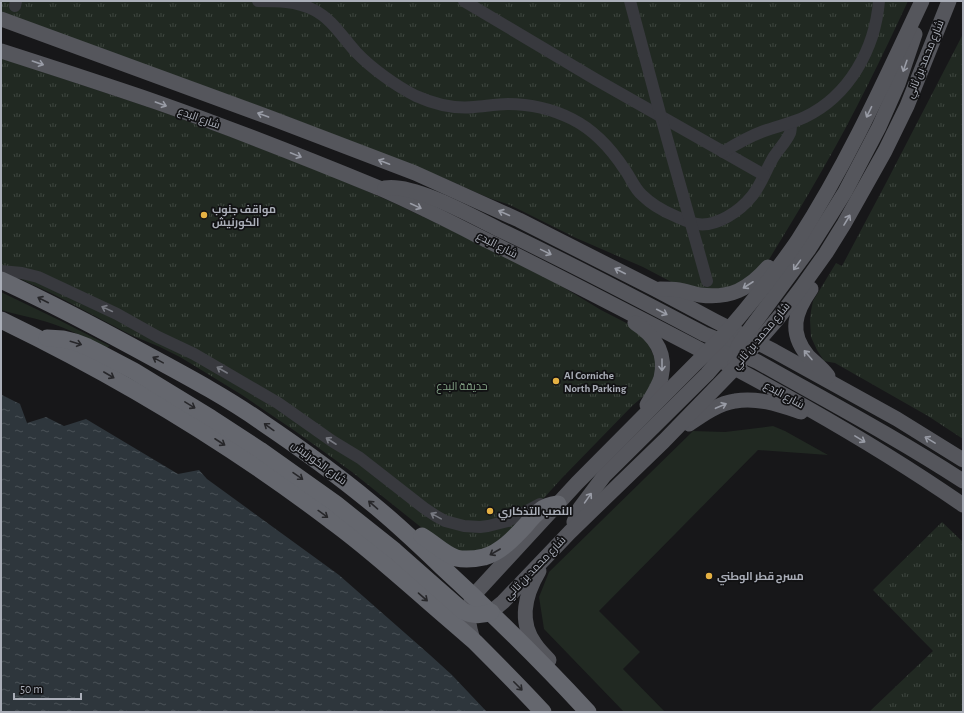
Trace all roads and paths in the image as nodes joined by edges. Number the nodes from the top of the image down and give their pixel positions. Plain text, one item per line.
1 (258, 1) edge
2 (464, 1) edge
3 (630, 1) edge
4 (879, 1) edge
5 (922, 1) edge
6 (949, 1) edge
7 (1, 19) edge
8 (1, 51) edge
9 (661, 117) junction
10 (791, 123) junction
11 (723, 152) junction
12 (764, 175) junction
13 (381, 189) junction
14 (690, 223) junction
15 (798, 241) junction
16 (826, 254) junction
17 (1, 271) edge
18 (1, 280) edge
19 (707, 281) dead end
20 (655, 289) junction
21 (588, 292) junction
22 (1, 320) edge
23 (37, 338) junction
24 (732, 346) junction
25 (735, 368) junction
26 (833, 384) junction
27 (827, 419) junction
28 (639, 420) junction
29 (664, 441) junction
30 (963, 460) edge
31 (963, 481) edge
32 (577, 483) junction
33 (558, 504) junction
34 (963, 505) edge
35 (403, 531) junction
36 (570, 532) junction
37 (549, 554) junction
38 (473, 596) junction
39 (491, 612) junction
40 (468, 613) junction
41 (474, 642) junction
42 (573, 696) junction
43 (544, 712) edge
44 (588, 712) edge

1 - 14 street
2 - 9 street
3 - 9 street
4 - 10 street
5 -> 15 main road, شارع محمد بن ثاني
5 -> 24 main road
16 -> 6 main road, شارع محمد بن ثاني
20 -> 7 main road, شارع البدع
8 -> 13 main road, شارع البدع
9 - 11 street
9 - 14 street
10 - 11 street
10 - 12 street
11 - 12 street
12 - 14 street
13 -> 21 main road, شارع البدع
13 -> 24 main road
14 - 19 street
15 -> 20 main road
15 - 24 main road, شارع محمد بن ثاني
16 - 24 main road, شارع محمد بن ثاني
26 -> 16 main road
32 -> 17 street, شارع محمد بن ثاني
35 -> 18 highway, شارع الكورنيش
20 - 24 main road, شارع البدع
21 - 24 main road, شارع البدع
21 -> 28 main road
22 - 23 highway
23 -> 40 highway
23 -> 41 highway
24 - 25 main road, شارع البدع
24 - 26 main road, شارع البدع
24 - 28 main road, شارع محمد بن ثاني
24 - 31 main road
36 -> 24 main road
25 - 27 main road, شارع البدع
25 - 29 main road, شارع محمد بن ثاني
30 -> 26 main road, شارع البدع
29 -> 27 main road
27 -> 34 main road, شارع البدع
28 - 32 main road, شارع محمد بن ثاني
29 - 36 main road, شارع محمد بن ثاني
32 - 33 main road, شارع محمد بن ثاني
33 -> 35 highway
33 - 38 main road, شارع محمد بن ثاني
35 - 38 highway, شارع الكورنيش
36 - 37 main road, شارع محمد بن ثاني
37 - 39 main road, شارع محمد بن ثاني
37 - 42 main road
38 - 39 highway, شارع الكورنيش
38 - 40 main road, شارع محمد بن ثاني
39 - 40 highway
39 - 42 highway, شارع الكورنيش
40 - 41 main road, شارع محمد بن ثاني
41 -> 43 highway
42 - 44 highway, شارع الكورنيش

